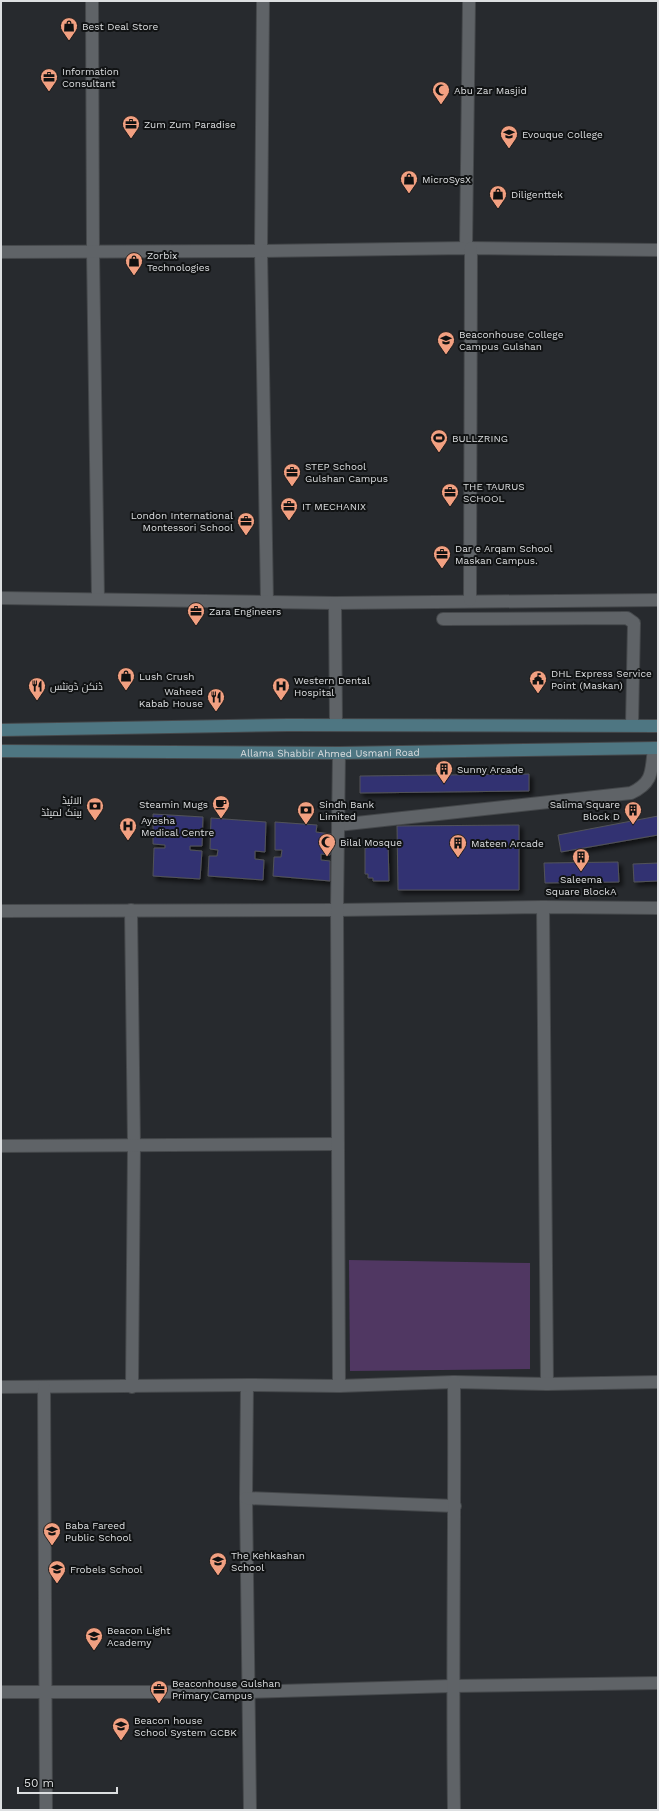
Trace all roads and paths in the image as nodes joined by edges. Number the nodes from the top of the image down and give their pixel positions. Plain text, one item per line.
1 (92, 1) edge
2 (263, 1) edge
3 (469, 1) edge
4 (469, 248) junction
5 (658, 250) edge
6 (261, 251) junction
7 (1, 252) edge
8 (92, 252) junction
9 (1, 598) edge
10 (98, 599) junction
11 (470, 600) junction
12 (658, 600) edge
13 (267, 601) junction
14 (335, 603) junction
15 (443, 619) dead end
16 (336, 725) junction
17 (632, 726) junction
18 (658, 726) edge
19 (1, 730) edge
20 (656, 748) edge
21 (1, 751) edge
22 (339, 753) junction
23 (338, 825) junction
24 (543, 907) junction
25 (658, 908) edge
26 (131, 910) junction
27 (337, 910) junction
28 (1, 911) edge
29 (134, 1144) junction
30 (338, 1144) junction
31 (1, 1146) edge
32 (454, 1382) junction
33 (658, 1382) edge
34 (547, 1384) junction
35 (247, 1385) junction
36 (339, 1386) junction
37 (44, 1387) junction
38 (132, 1387) junction
39 (1, 1388) edge
40 (246, 1498) junction
41 (455, 1506) junction
42 (658, 1684) edge
43 (452, 1686) junction
44 (46, 1691) junction
45 (1, 1692) edge
46 (249, 1692) junction
47 (46, 1810) edge
48 (250, 1810) edge
49 (454, 1810) edge

1 - 8 street
2 - 6 street
3 - 4 street
4 - 5 street
4 - 6 street
4 - 11 street
6 - 8 street
6 - 13 street
7 - 8 street
8 - 10 street
9 - 10 street
10 - 13 street
11 - 12 street
11 - 14 street
13 - 14 street
14 - 16 street
15 - 17 street
16 - 17 main road
16 - 19 main road
17 - 18 main road
20 - 22 main road, Allama Shabbir Ahmed Usmani Road
20 - 23 street
21 - 22 main road, Allama Shabbir Ahmed Usmani Road
22 - 23 street
23 - 27 street
24 - 25 street
24 - 27 street
24 - 34 street
26 - 27 street
26 - 28 street
26 - 29 street
27 - 30 street
29 - 30 street
29 - 31 street
29 - 38 street
30 - 36 street
32 - 34 street
32 - 36 street
32 - 41 street
33 - 34 street
35 - 36 street
35 - 38 street
35 - 40 street
37 - 38 street
37 - 39 street
37 - 44 street
40 - 41 street
40 - 46 street
41 - 43 street
42 - 43 street
43 - 46 street
43 - 49 street
44 - 45 street
44 - 46 street
44 - 47 street
46 - 48 street

